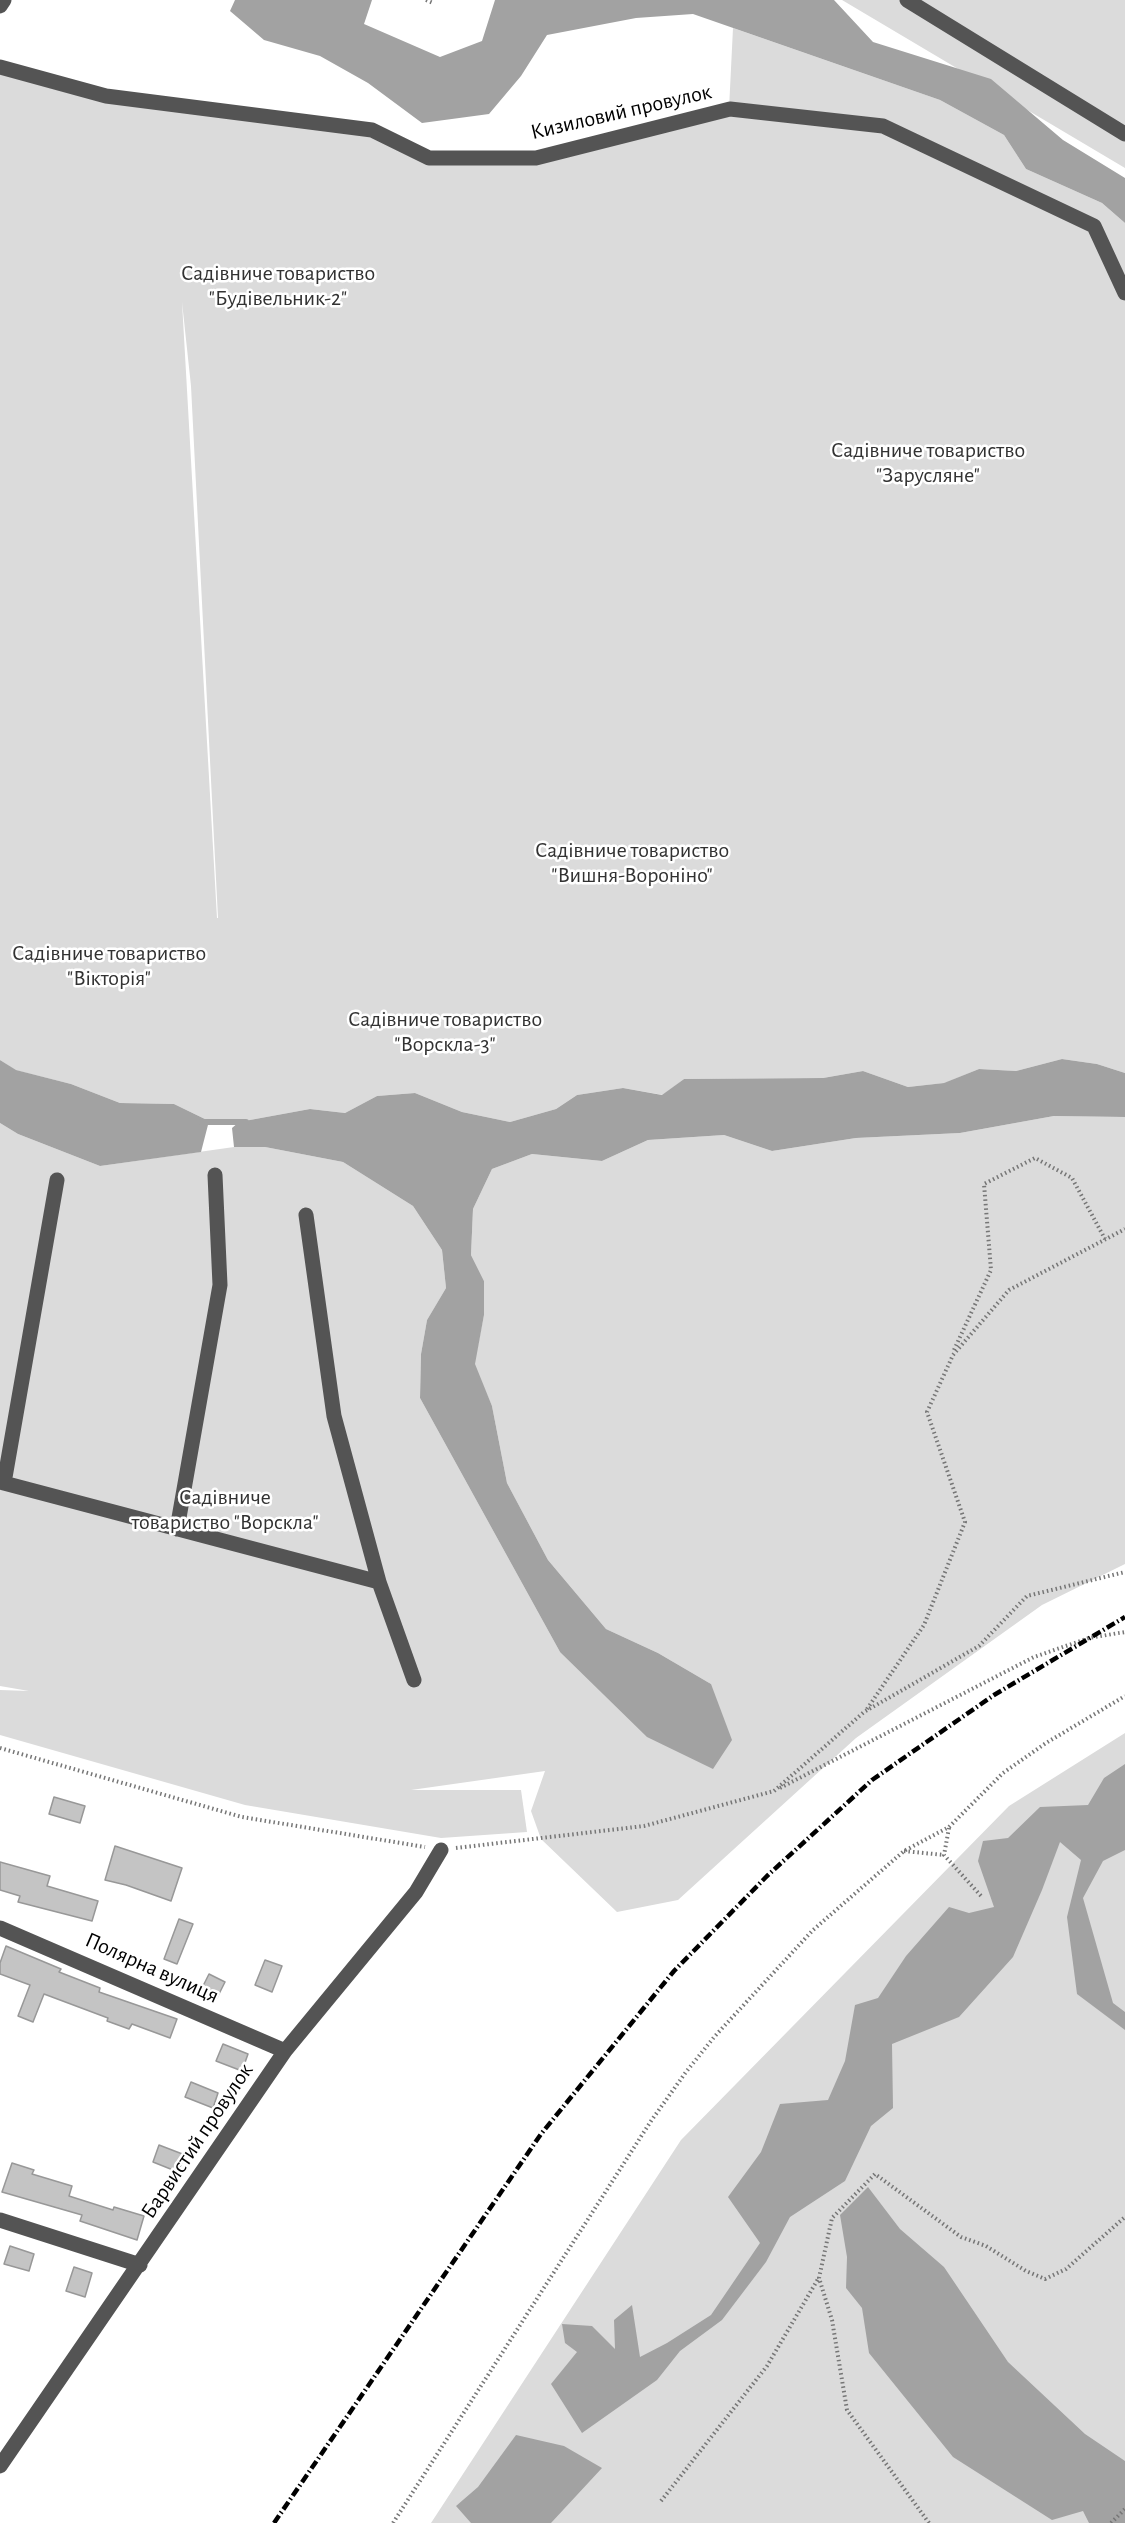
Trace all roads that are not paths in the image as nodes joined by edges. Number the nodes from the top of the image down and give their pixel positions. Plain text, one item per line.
1 (4, 0) edge
2 (907, 0) edge
3 (0, 6) edge
4 (0, 67) edge
5 (1125, 134) edge
6 (1125, 293) edge
7 (215, 1174) dead end
8 (57, 1180) dead end
9 (306, 1215) dead end
10 (2, 1482) edge
11 (177, 1528) junction
12 (379, 1582) junction
13 (414, 1680) dead end
14 (441, 1850) road end
15 (0, 1928) edge
16 (285, 2051) junction
17 (0, 2220) edge
18 (140, 2265) junction
19 (0, 2466) edge

1 - 3 street
2 - 5 street
4 - 6 street, Кизиловий провулок
7 - 11 street
8 - 10 street
9 - 12 street
10 - 11 street
11 - 12 street
12 - 13 street
14 - 16 street, Барвистий провулок
15 - 16 street, Полярна вулиця
16 - 18 street, Барвистий провулок
17 - 18 street
18 - 19 street, Барвистий провулок

